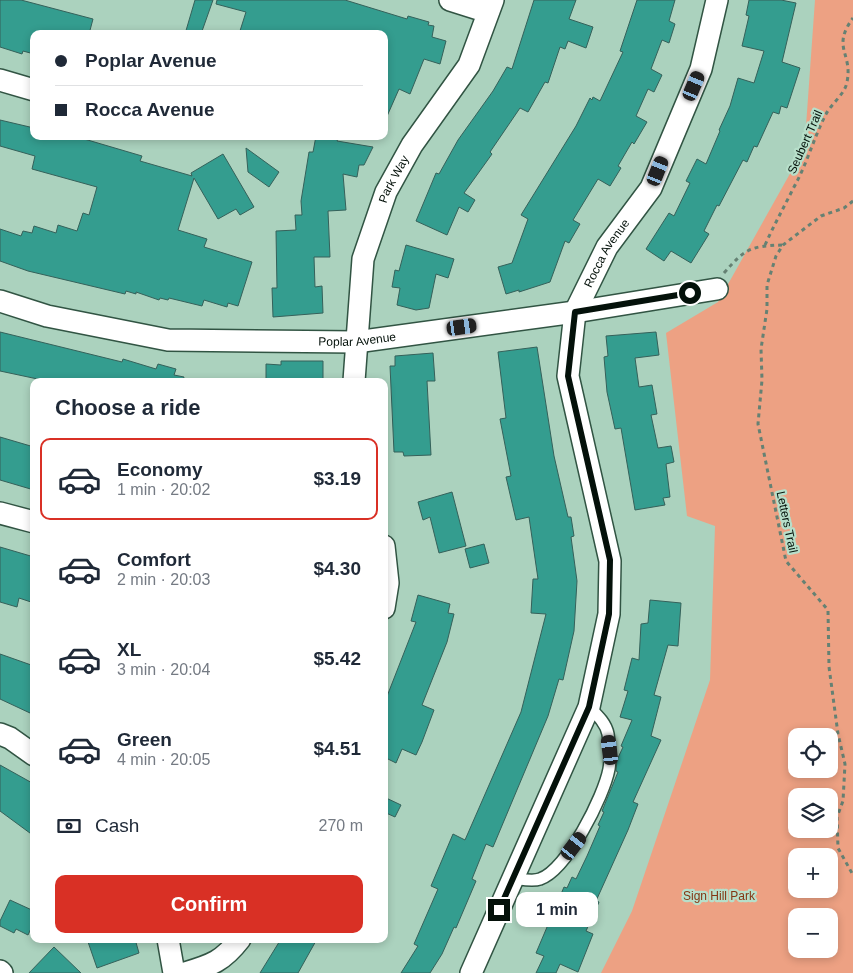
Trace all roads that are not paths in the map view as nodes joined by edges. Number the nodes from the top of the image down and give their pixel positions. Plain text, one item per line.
1 (450, 0) edge
2 (717, 0) edge
3 (490, 6) edge
4 (0, 80) edge
5 (30, 89) edge
6 (713, 290) road end
7 (0, 301) edge
8 (575, 312) junction
9 (356, 342) junction
10 (354, 378) edge
11 (0, 513) edge
12 (30, 521) edge
13 (589, 707) junction
14 (0, 734) edge
15 (30, 752) edge
16 (513, 878) junction
17 (169, 943) edge
18 (237, 943) edge
19 (174, 973) edge
20 (185, 973) edge
21 (471, 973) edge

1 - 3 street
2 - 8 street, Rocca Avenue
3 - 9 street, Park Way
4 - 5 street
6 - 8 street, Poplar Avenue
7 - 9 street, Poplar Avenue
8 - 9 street, Poplar Avenue
8 - 13 street, Rocca Avenue
9 - 10 street, Park Way
11 - 12 street
13 - 16 street, Rocca Avenue
13 - 16 lane
14 - 15 street
16 - 21 street, Rocca Avenue
17 - 19 street
18 - 20 street

